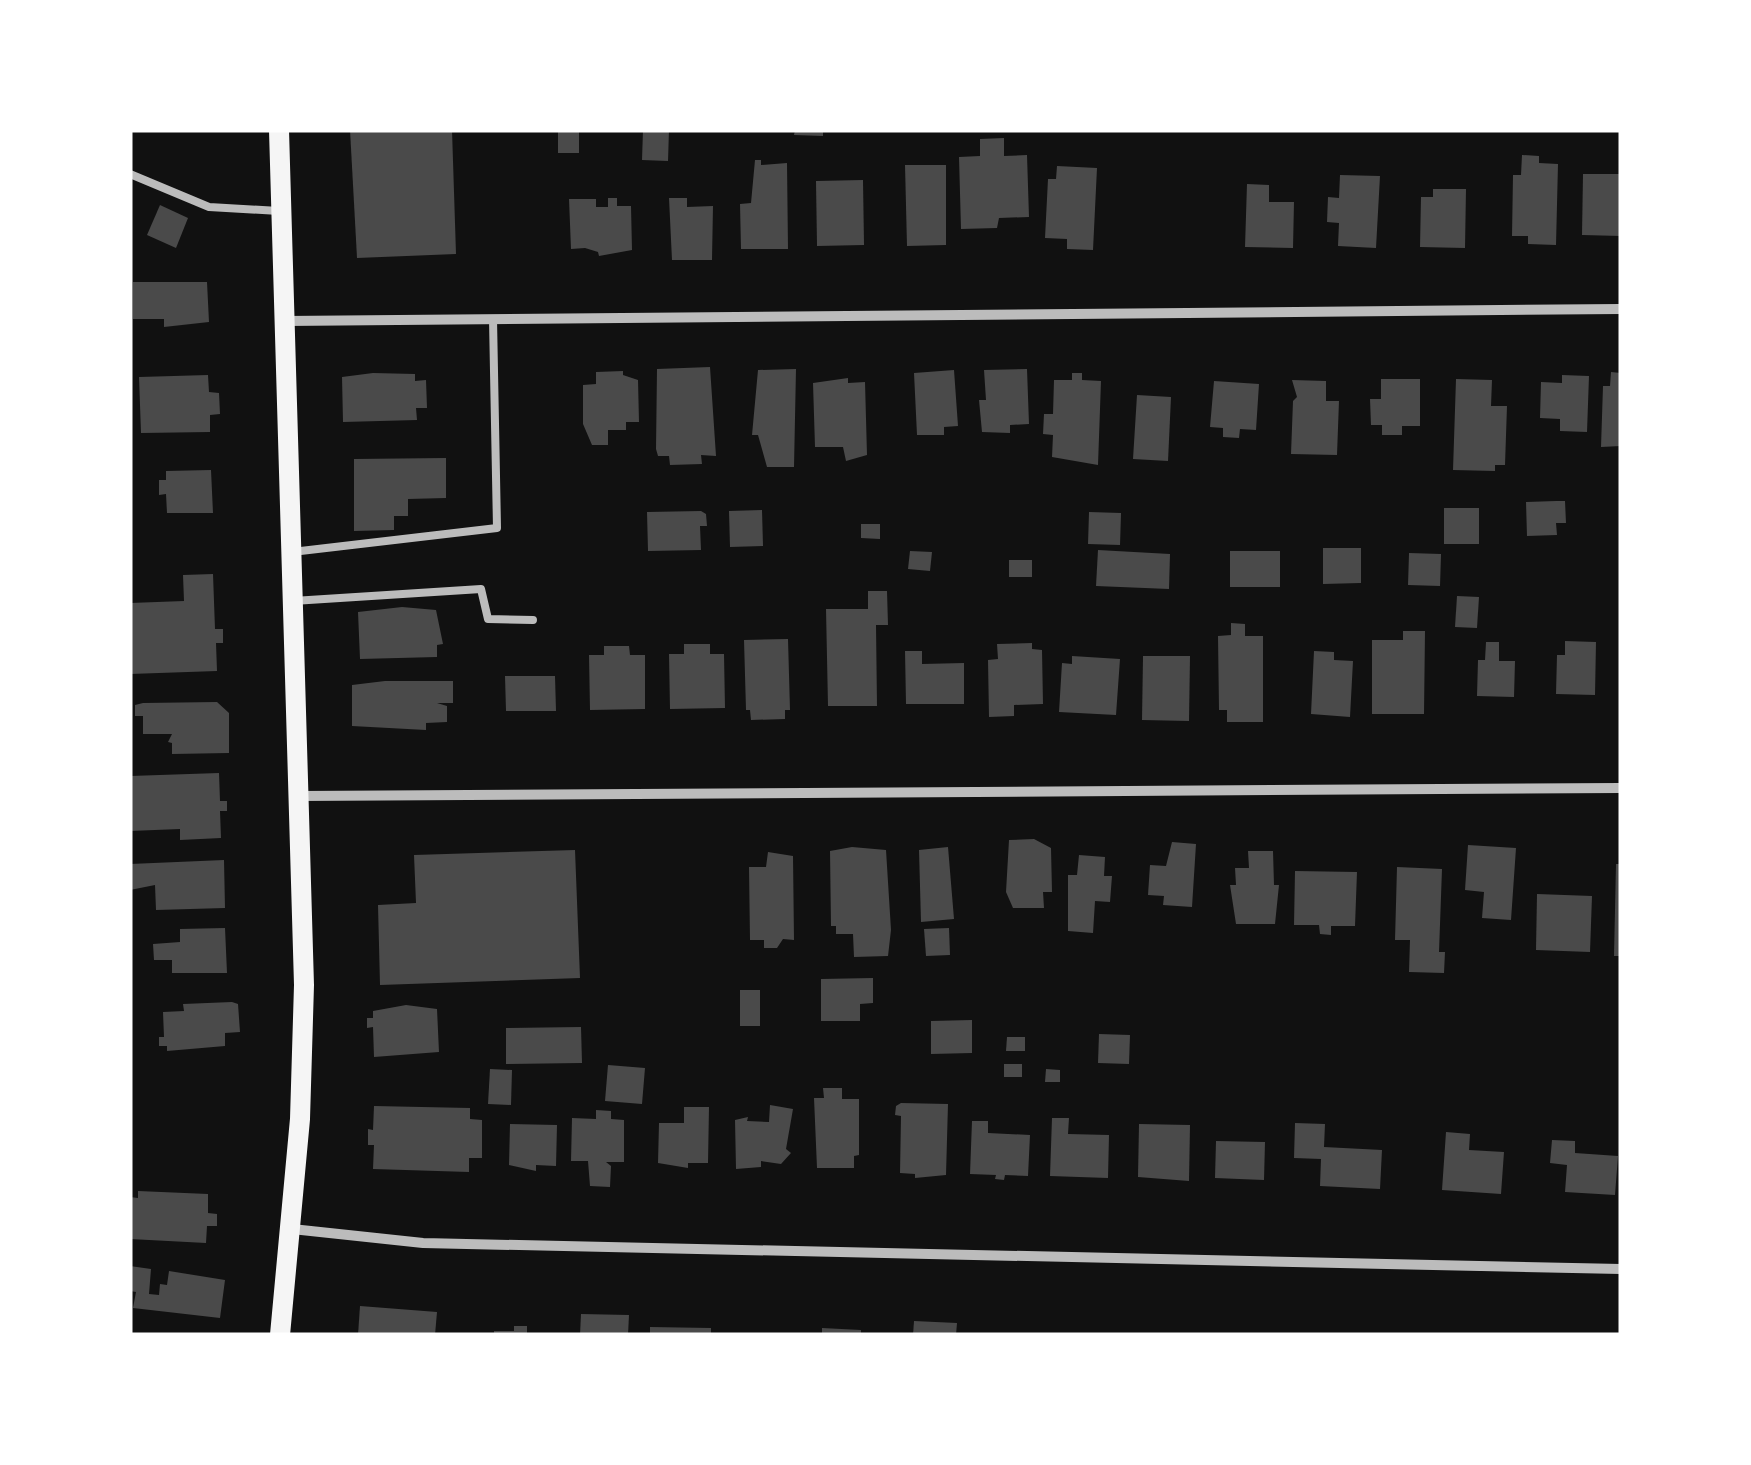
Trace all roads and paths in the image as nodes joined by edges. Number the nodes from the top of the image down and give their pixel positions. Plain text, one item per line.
1 (279, 130) edge
2 (130, 174) edge
3 (282, 212) junction
4 (1621, 309) edge
5 (493, 319) junction
6 (285, 321) junction
7 (292, 552) junction
8 (293, 601) junction
9 (533, 620) dead end
10 (1621, 788) edge
11 (299, 796) junction
12 (292, 1230) junction
13 (1621, 1270) edge
14 (280, 1335) edge

1 - 3 main road
2 - 3 lane
3 - 6 main road
4 - 5 street
5 - 6 street
5 - 7 lane
6 - 7 main road
7 - 8 main road
8 - 9 lane
8 - 11 main road
10 - 11 street
11 - 12 main road
12 - 13 street
12 - 14 main road

